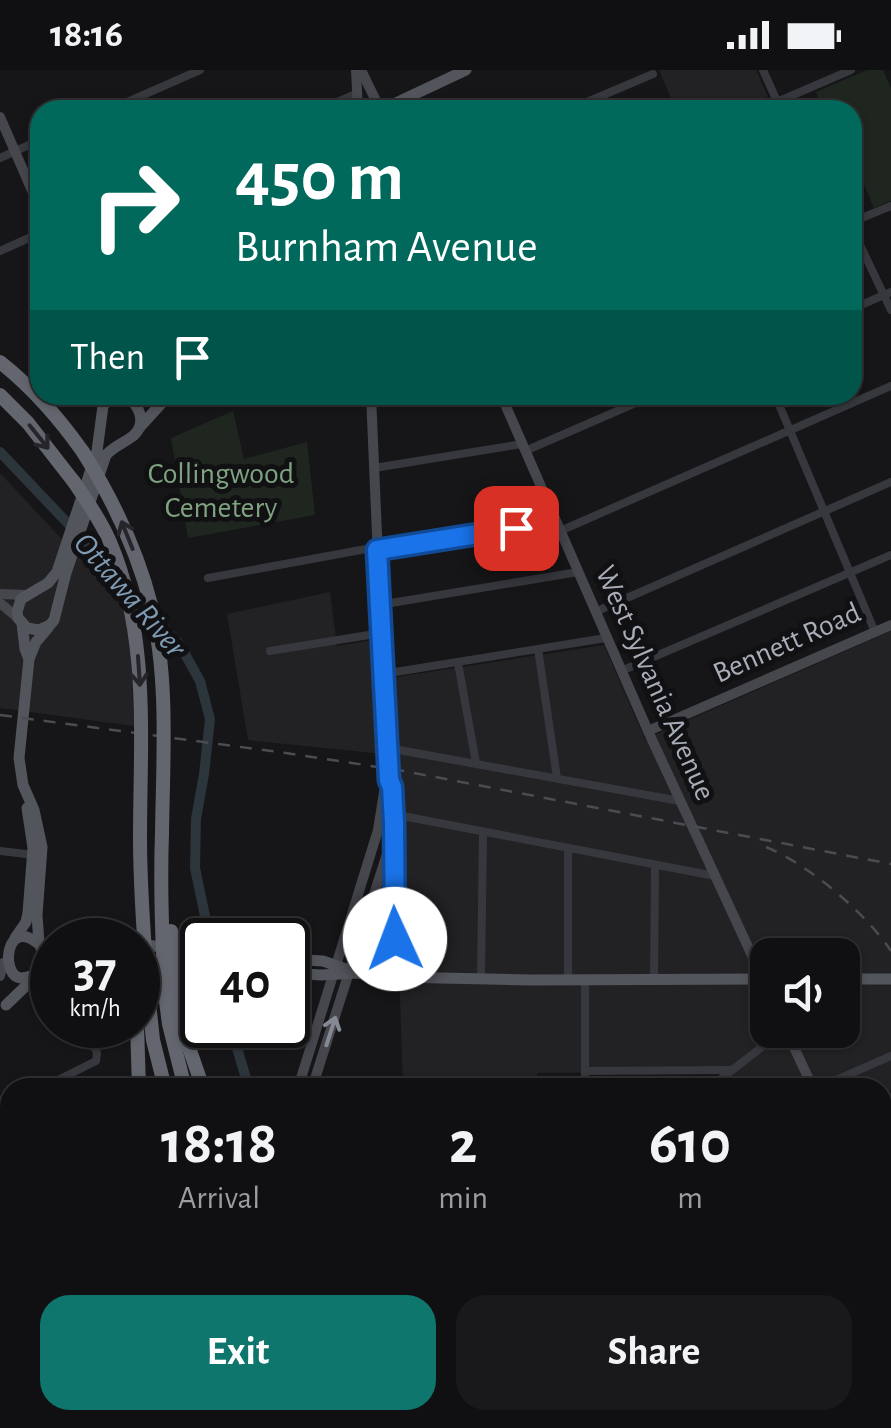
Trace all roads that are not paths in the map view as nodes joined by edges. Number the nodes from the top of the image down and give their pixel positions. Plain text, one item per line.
1 (200, 70) edge
2 (358, 70) edge
3 (763, 70) edge
4 (850, 70) edge
5 (460, 71) edge
6 (653, 74) dead end
7 (358, 93) junction
8 (373, 94) junction
9 (132, 100) edge
10 (342, 100) edge
11 (358, 100) edge
12 (366, 100) edge
13 (376, 100) edge
14 (398, 100) edge
15 (592, 100) edge
16 (776, 100) edge
17 (791, 100) edge
18 (0, 118) edge
19 (30, 145) edge
20 (15, 152) junction
21 (0, 158) edge
22 (30, 186) edge
23 (891, 206) edge
24 (862, 220) edge
25 (30, 238) edge
26 (862, 244) edge
27 (0, 251) edge
28 (888, 293) edge
29 (862, 304) edge
30 (891, 310) edge
31 (0, 362) edge
32 (891, 386) edge
33 (30, 388) edge
34 (0, 394) edge
35 (862, 399) edge
36 (46, 405) edge
37 (103, 405) edge
38 (135, 405) edge
39 (160, 405) edge
40 (371, 405) edge
41 (505, 405) edge
42 (629, 405) edge
43 (779, 405) edge
44 (847, 405) edge
45 (790, 430) junction
46 (133, 434) junction
47 (524, 448) junction
48 (374, 468) junction
49 (891, 482) edge
50 (825, 512) junction
51 (79, 522) junction
52 (558, 526) junction
53 (70, 545) junction
54 (377, 548) junction
55 (891, 555) edge
56 (578, 572) junction
57 (850, 573) junction
58 (208, 578) dead end
59 (28, 593) junction
60 (0, 594) edge
61 (0, 603) edge
62 (379, 605) junction
63 (595, 612) junction
64 (53, 619) junction
65 (20, 621) junction
66 (891, 625) edge
67 (874, 632) junction
68 (381, 633) junction
69 (606, 638) junction
70 (538, 650) junction
71 (270, 651) dead end
72 (28, 660) junction
73 (458, 663) junction
74 (621, 671) junction
75 (383, 674) junction
76 (648, 732) junction
77 (388, 748) junction
78 (476, 763) junction
79 (558, 778) junction
80 (680, 801) junction
81 (388, 813) junction
82 (482, 832) junction
83 (568, 848) junction
84 (0, 851) edge
85 (37, 855) junction
86 (655, 864) junction
87 (366, 872) junction
88 (714, 876) junction
89 (387, 879) junction
90 (141, 883) junction
91 (355, 904) junction
92 (369, 914) junction
93 (37, 918) edge
94 (140, 918) edge
95 (394, 919) junction
96 (9, 939) edge
97 (750, 950) edge
98 (310, 960) edge
99 (2, 964) edge
100 (335, 970) junction
101 (310, 971) edge
102 (352, 972) junction
103 (30, 976) edge
104 (396, 977) junction
105 (24, 978) junction
106 (482, 979) junction
107 (860, 979) edge
108 (891, 979) edge
109 (568, 980) junction
110 (585, 980) junction
111 (654, 980) junction
112 (30, 982) edge
113 (750, 983) edge
114 (171, 994) junction
115 (3, 1008) edge
116 (95, 1048) edge
117 (138, 1048) edge
118 (761, 1048) edge
119 (795, 1048) edge
120 (891, 1056) edge
121 (731, 1070) junction
122 (585, 1071) junction
123 (67, 1078) edge
124 (139, 1078) edge
125 (162, 1078) edge
126 (182, 1078) edge
127 (199, 1078) edge
128 (301, 1078) edge
129 (315, 1078) edge
130 (585, 1078) edge
131 (721, 1078) edge
132 (811, 1078) edge
133 (839, 1078) edge

1 - 9 street
2 - 7 main road
2 - 8 main road
3 - 16 street
4 - 17 street
5 - 14 main road
6 - 15 street
7 - 8 main road
7 - 10 street
7 - 11 main road
7 - 12 main road
8 - 13 main road
18 - 20 main road
19 - 20 street
20 - 21 street
20 - 22 main road
23 - 24 street
25 - 27 street
26 - 28 street
28 - 29 street
28 - 30 street
33 -> 31 highway, bridge
32 - 35 street
34 -> 90 highway, bridge
114 -> 36 highway, bridge
37 - 46 main road
37 - 51 main road
38 - 46 main road
39 - 46 main road
40 - 48 main road
41 - 47 main road, West Sylvania Avenue
42 - 47 street
43 - 45 street
44 - 45 street
45 - 50 street
45 - 52 street
46 - 51 main road
47 - 48 street
47 - 52 main road, West Sylvania Avenue
48 - 54 main road
49 - 50 street
50 - 57 street
50 - 63 street
51 - 53 main road
52 - 54 street
52 - 56 main road, West Sylvania Avenue
53 - 59 main road
53 - 64 main road
54 - 58 street
54 - 62 main road
55 - 57 street
56 - 62 street
56 - 63 main road, West Sylvania Avenue
57 - 67 street
57 - 74 street
59 - 60 main road
59 - 64 main road
59 - 65 main road
61 - 65 main road
62 - 68 main road
63 - 69 main road, West Sylvania Avenue
64 - 65 main road
64 - 72 main road
65 - 72 main road
66 - 67 main road, Bennett Road
67 - 76 main road, Bennett Road
68 - 71 street
68 - 75 main road
69 - 70 street
69 - 74 main road, West Sylvania Avenue
70 - 73 street
70 - 79 street
72 - 85 main road
73 - 75 street
73 - 78 street
74 - 76 main road, West Sylvania Avenue
75 - 77 main road
76 - 80 main road, West Sylvania Avenue
77 - 78 street
77 - 81 main road
78 - 79 street
79 - 80 street
80 - 88 main road, West Sylvania Avenue
81 - 82 street
81 - 87 main road
81 - 89 main road
82 - 83 street
82 - 106 street
83 - 86 street
83 - 109 street
84 - 85 street
85 - 93 main road
85 - 96 main road
86 - 88 street
86 - 111 street
87 - 89 main road
87 - 91 main road
88 - 97 main road, West Sylvania Avenue
89 - 92 main road
89 - 95 main road
90 - 94 highway, bridge
90 - 125 highway, bridge
91 - 92 main road
91 - 100 main road
92 - 95 main road
92 - 102 main road
95 - 104 main road
96 - 99 main road
98 - 100 main road
99 - 105 main road
100 - 101 main road
100 - 102 main road
100 - 128 main road
102 - 104 main road
129 -> 102 main road
103 - 105 main road
104 - 106 main road
105 - 115 main road
106 - 109 main road
107 - 108 main road
109 - 110 main road
110 - 111 main road
110 - 122 street
111 - 113 main road
112 - 115 main road
114 - 126 highway
114 - 127 highway
116 - 123 street
117 - 124 highway
118 - 121 street
119 - 132 main road
120 - 133 street
121 - 122 street
121 - 131 street
122 - 130 street

